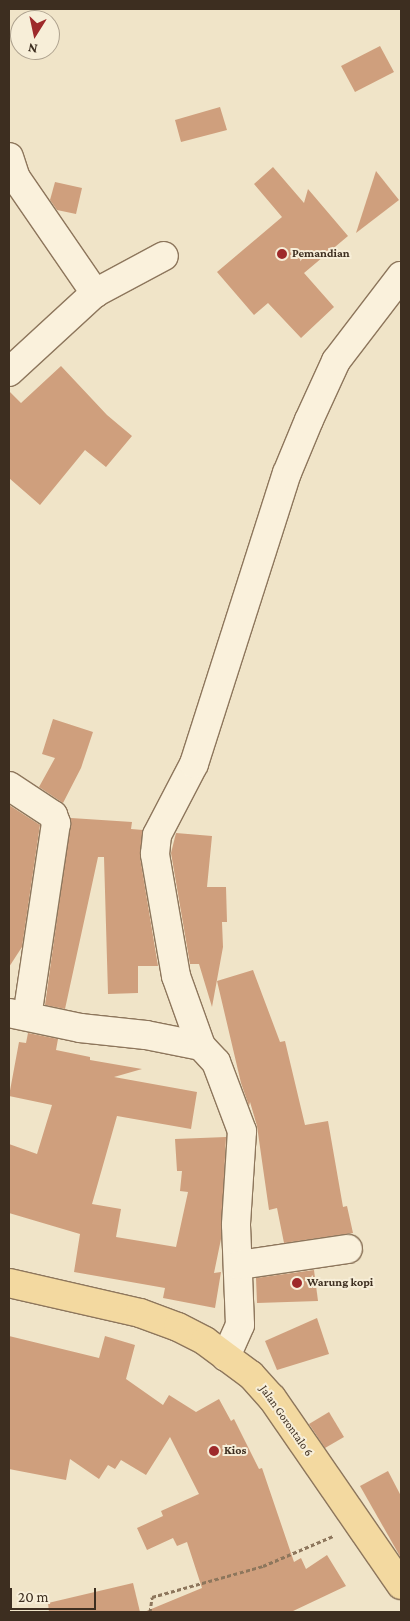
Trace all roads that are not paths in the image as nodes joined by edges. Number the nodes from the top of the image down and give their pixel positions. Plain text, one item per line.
1 (9, 157) edge
2 (164, 256) dead end
3 (401, 276) edge
4 (95, 294) junction
5 (9, 372) edge
6 (9, 786) edge
7 (18, 1015) edge
8 (201, 1046) junction
9 (348, 1249) dead end
10 (239, 1265) junction
11 (9, 1283) edge
12 (226, 1357) junction
13 (401, 1585) edge

1 - 4 street
2 - 4 street
3 - 8 street
4 - 5 street
6 - 7 street
7 - 8 street
8 - 10 street
9 - 10 street
10 - 12 street
11 - 12 main road, Jalan Gorontalo 6
12 - 13 main road, Jalan Gorontalo 6

